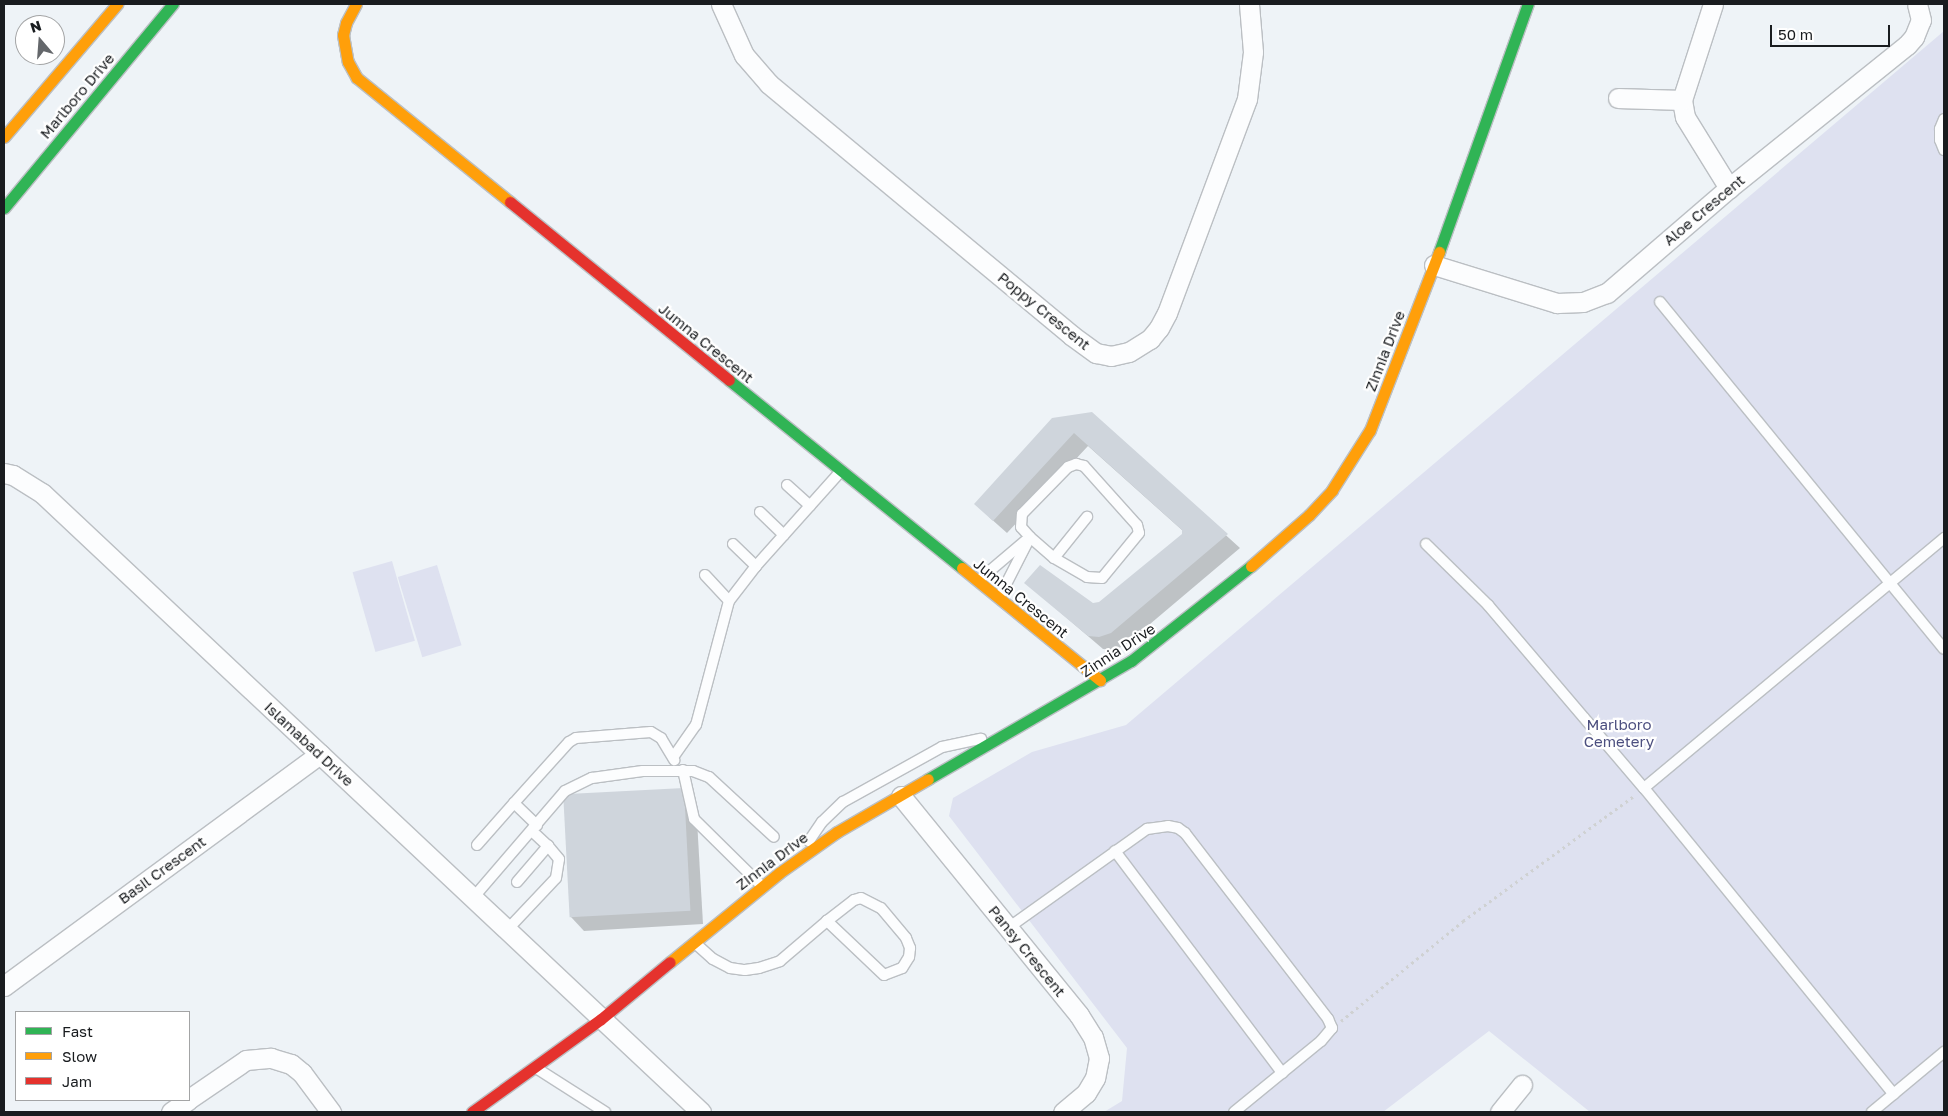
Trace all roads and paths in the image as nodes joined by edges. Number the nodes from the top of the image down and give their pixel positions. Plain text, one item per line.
1 (117, 4) edge
2 (174, 4) edge
3 (356, 4) edge
4 (721, 4) edge
5 (1249, 4) edge
6 (1528, 4) edge
7 (1713, 4) edge
8 (1917, 4) edge
9 (1618, 98) dead end
10 (1682, 100) junction
11 (1944, 119) edge
12 (4, 138) edge
13 (1944, 150) edge
14 (1729, 188) junction
15 (4, 208) edge
16 (1434, 265) junction
17 (1660, 302) dead end
18 (840, 472) junction
19 (8, 474) edge
20 (787, 485) dead end
21 (810, 506) junction
22 (760, 512) dead end
23 (1087, 517) dead end
24 (784, 534) junction
25 (1030, 537) junction
26 (1944, 538) edge
27 (733, 544) dead end
28 (1426, 544) dead end
29 (1054, 558) junction
30 (756, 566) junction
31 (705, 575) dead end
32 (977, 582) junction
33 (1890, 582) junction
34 (998, 599) junction
35 (729, 601) junction
36 (1944, 649) edge
37 (1100, 680) junction
38 (1000, 739) junction
39 (320, 754) junction
40 (674, 756) junction
41 (679, 770) junction
42 (1644, 788) junction
43 (901, 796) junction
44 (514, 803) junction
45 (534, 828) junction
46 (774, 838) dead end
47 (476, 845) dead end
48 (548, 846) junction
49 (1115, 851) junction
50 (798, 859) junction
51 (518, 882) dead end
52 (762, 886) junction
53 (472, 898) junction
54 (827, 921) junction
55 (1008, 928) junction
56 (507, 930) junction
57 (694, 942) junction
58 (4, 986) edge
59 (601, 1019) junction
60 (1332, 1028) junction
61 (1944, 1052) edge
62 (534, 1067) junction
63 (1282, 1073) junction
64 (1522, 1085) dead end
65 (1894, 1094) junction
66 (190, 1099) edge
67 (187, 1101) edge
68 (171, 1112) edge
69 (331, 1112) edge
70 (472, 1112) edge
71 (605, 1112) edge
72 (701, 1112) edge
73 (1063, 1112) edge
74 (1234, 1112) edge
75 (1500, 1112) edge
76 (1872, 1112) edge

1 - 12 street, Marlboro Drive
2 - 15 street, Marlboro Drive
3 - 18 street, Jumna Crescent
4 - 5 street, Poppy Crescent
6 - 16 street, Zinnia Drive
7 - 10 street
8 - 14 street, Aloe Crescent
9 - 10 street
10 - 14 street
11 - 13 lane
14 - 16 street, Aloe Crescent
16 - 37 street, Zinnia Drive
17 - 33 lane
18 - 21 lane
18 - 32 street, Jumna Crescent
19 - 39 street, Islamabad Drive
20 - 21 lane
21 - 24 lane
22 - 24 lane
23 - 29 lane
24 - 30 lane
25 - 29 lane
25 - 29 lane
25 - 32 lane
25 - 34 lane
26 - 33 lane
27 - 30 lane
28 - 42 lane
30 - 35 lane
31 - 35 lane
32 - 34 street, Jumna Crescent
33 - 36 lane
33 - 42 lane
34 - 37 street, Jumna Crescent
35 - 40 lane
37 - 38 street, Zinnia Drive
38 - 43 street, Zinnia Drive
38 - 50 lane
39 - 53 street, Islamabad Drive
39 - 58 street, Basil Crescent
40 - 41 lane
40 - 44 lane
41 - 45 lane
41 - 46 lane
41 - 52 lane
42 - 60 path
42 - 65 lane
43 - 50 street, Zinnia Drive
43 - 55 street, Pansy Crescent
44 - 45 lane
44 - 47 lane
45 - 48 lane
45 - 53 lane
48 - 51 lane
48 - 56 lane
49 - 55 lane
49 - 60 lane
49 - 63 lane
50 - 52 street, Zinnia Drive
52 - 57 street, Zinnia Drive
53 - 56 street, Islamabad Drive
54 - 54 lane
54 - 57 lane
55 - 73 street, Pansy Crescent
56 - 59 street, Islamabad Drive
57 - 59 street, Zinnia Drive
59 - 62 street, Zinnia Drive
59 - 72 street
60 - 63 lane
61 - 65 lane
62 - 70 street, Zinnia Drive
62 - 71 lane
63 - 74 lane
64 - 75 street
65 - 76 lane
66 - 69 street
67 - 68 street

